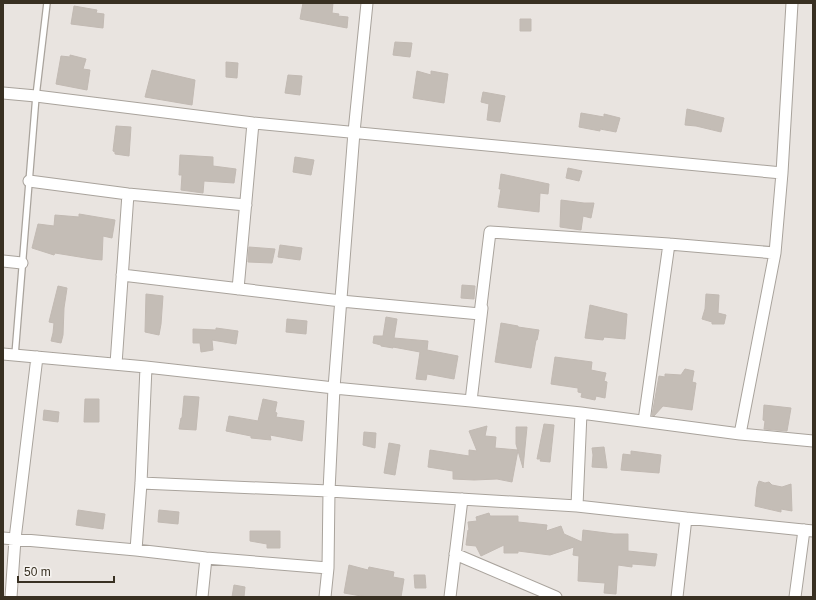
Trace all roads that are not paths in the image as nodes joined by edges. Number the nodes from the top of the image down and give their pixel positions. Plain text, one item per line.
1 (47, 3) edge
2 (367, 3) edge
3 (792, 3) edge
4 (3, 93) edge
5 (36, 96) junction
6 (254, 123) junction
7 (354, 132) junction
8 (782, 173) junction
9 (29, 180) junction
10 (128, 194) junction
11 (246, 205) junction
12 (490, 232) junction
13 (669, 244) junction
14 (775, 253) junction
15 (3, 261) edge
16 (22, 263) junction
17 (122, 275) junction
18 (238, 289) junction
19 (341, 301) junction
20 (3, 354) edge
21 (15, 355) junction
22 (37, 357) junction
23 (116, 364) junction
24 (146, 367) junction
25 (334, 388) junction
26 (471, 401) junction
27 (582, 413) junction
28 (644, 421) junction
29 (740, 434) junction
30 (813, 441) edge
31 (141, 483) junction
32 (329, 491) junction
33 (462, 499) junction
34 (577, 506) junction
35 (686, 518) junction
36 (808, 530) edge
37 (3, 538) edge
38 (15, 539) junction
39 (136, 550) junction
40 (455, 554) junction
41 (206, 558) junction
42 (328, 568) junction
43 (11, 597) edge
44 (202, 597) edge
45 (325, 597) edge
46 (450, 597) edge
47 (556, 597) edge
48 (676, 597) edge
49 (795, 597) edge

1 - 5 lane
2 - 7 street
3 - 8 street
4 - 5 street
5 - 6 street
5 - 9 lane
6 - 7 street
6 - 11 street
7 - 8 street
7 - 19 street
8 - 14 street
9 - 10 street
9 - 16 lane
10 - 11 street
10 - 17 street
11 - 18 street
12 - 13 street
12 - 19 street
12 - 26 street
13 - 14 street
13 - 28 street
14 - 29 street
15 - 16 street
16 - 21 lane
17 - 18 street
17 - 23 street
18 - 19 street
19 - 25 street
20 - 21 street
21 - 22 street
22 - 23 street
22 - 38 street
23 - 24 street
24 - 25 street
24 - 31 street
25 - 26 street
25 - 32 street
26 - 27 street
27 - 28 street
27 - 34 street
28 - 29 street
29 - 30 street
31 - 32 street
31 - 39 street
32 - 33 street
32 - 42 street
33 - 34 street
33 - 40 street
34 - 35 street
35 - 36 street
35 - 48 street
36 - 49 street
37 - 38 street
38 - 39 street
38 - 43 street
39 - 41 street
40 - 46 street
40 - 47 street
41 - 42 street
41 - 44 street
42 - 45 street

